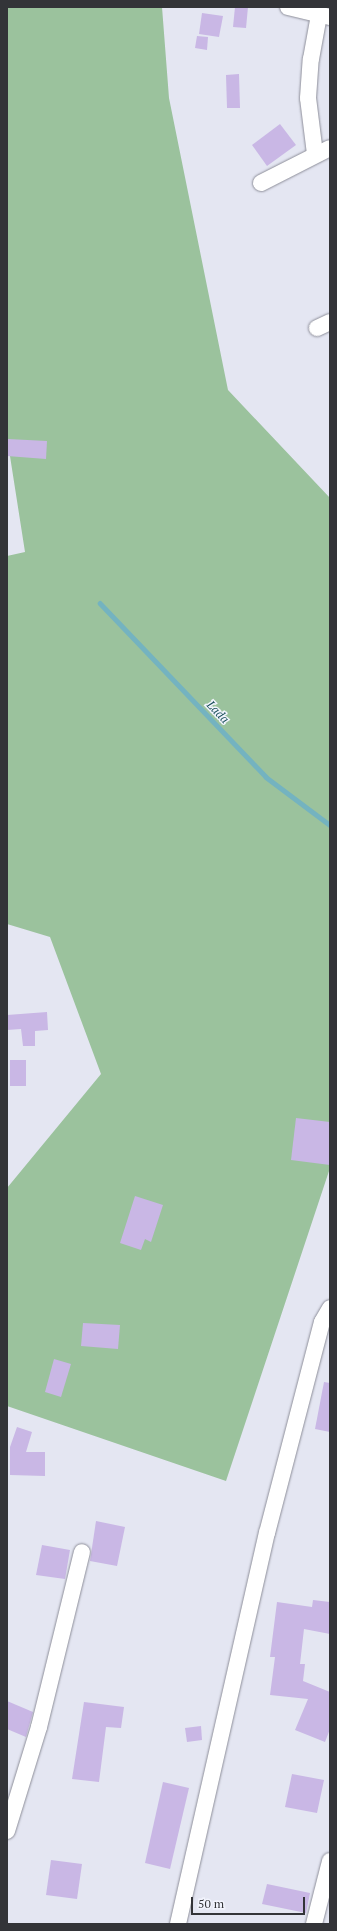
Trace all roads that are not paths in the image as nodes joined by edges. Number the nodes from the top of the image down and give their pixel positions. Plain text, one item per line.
1 (288, 7) edge
2 (324, 16) edge
3 (330, 148) edge
4 (315, 154) junction
5 (261, 183) dead end
6 (330, 1308) edge
7 (82, 1552) dead end
8 (7, 1831) edge
9 (330, 1861) edge
10 (178, 1924) edge
11 (314, 1924) edge

1 - 2 street
2 - 4 street
3 - 4 street
4 - 5 street
6 - 10 street
7 - 8 street
9 - 11 street

